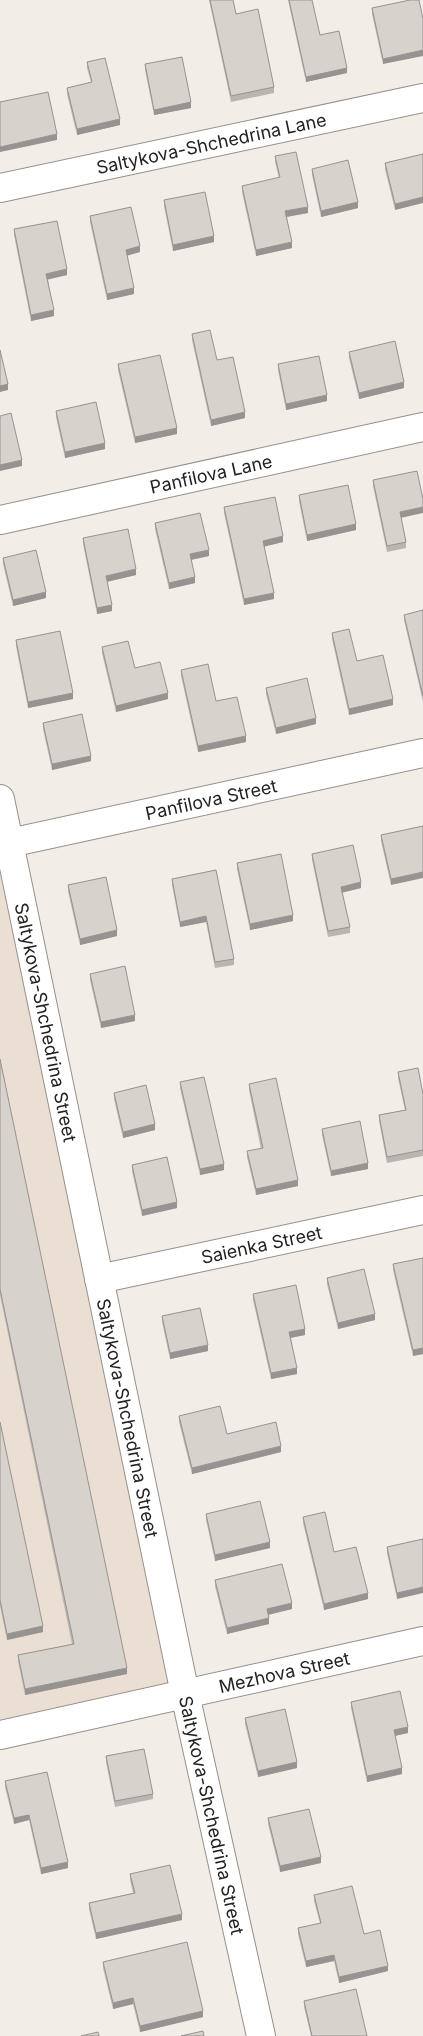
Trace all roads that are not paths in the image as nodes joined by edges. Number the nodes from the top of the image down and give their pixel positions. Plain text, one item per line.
1 (423, 98) edge
2 (0, 188) edge
3 (423, 428) edge
4 (0, 520) edge
5 (423, 753) edge
6 (0, 799) edge
7 (5, 844) edge
8 (423, 1210) edge
9 (100, 1279) junction
10 (423, 1641) edge
11 (185, 1694) junction
12 (0, 1735) edge
13 (261, 2036) edge

1 - 2 street, Saltykova-Shchedrina Lane
3 - 4 street, Panfilova Lane
5 - 7 street, Panfilova Street
6 - 7 street, Saltykova-Shchedrina Street
7 - 9 street, Saltykova-Shchedrina Street
8 - 9 street, Saienka Street
9 - 11 street, Saltykova-Shchedrina Street
10 - 11 street, Mezhova Street
11 - 12 street, Mezhova Street
11 - 13 street, Saltykova-Shchedrina Street

